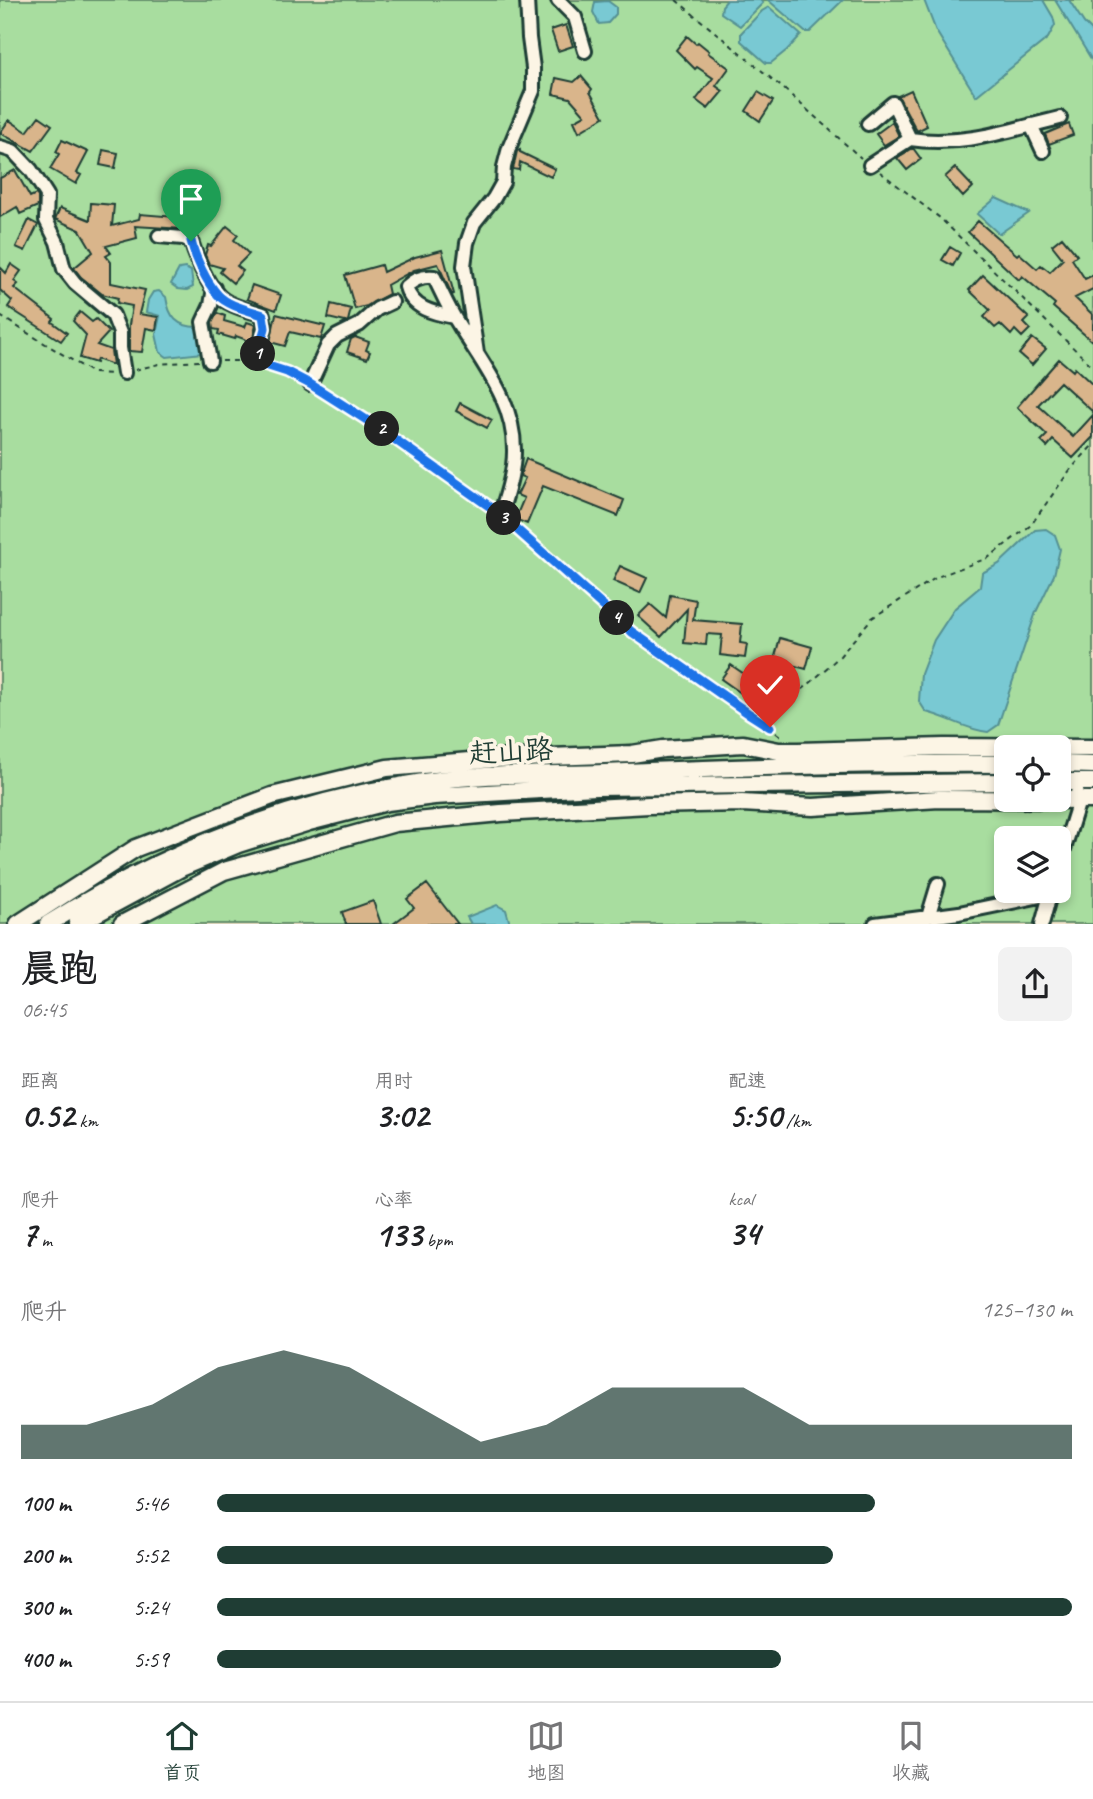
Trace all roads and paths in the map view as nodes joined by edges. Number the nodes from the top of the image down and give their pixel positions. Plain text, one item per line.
1 (527, 0) edge
2 (558, 0) edge
3 (676, 0) edge
4 (585, 51) dead end
5 (1060, 118) dead end
6 (868, 124) dead end
7 (1031, 125) junction
8 (910, 139) junction
9 (0, 147) edge
10 (1043, 152) dead end
11 (870, 165) junction
12 (159, 236) dead end
13 (214, 288) junction
14 (392, 302) dead end
15 (0, 316) edge
16 (454, 317) dead end
17 (477, 353) junction
18 (210, 361) junction
19 (256, 362) junction
20 (1093, 367) edge
21 (124, 373) junction
22 (310, 384) junction
23 (1093, 445) edge
24 (500, 515) junction
25 (761, 721) junction
26 (1093, 748) edge
27 (798, 751) junction
28 (994, 764) edge
29 (1071, 764) edge
30 (1093, 765) edge
31 (994, 782) edge
32 (1085, 782) edge
33 (1085, 800) edge
34 (1071, 826) edge
35 (938, 884) dead end
36 (1002, 903) edge
37 (1047, 903) edge
38 (928, 917) junction
39 (18, 924) edge
40 (48, 924) edge
41 (77, 924) edge
42 (122, 924) edge
43 (875, 924) edge
44 (1042, 924) edge

1 - 17 street
2 - 4 street
3 - 11 path
5 - 7 street
6 - 8 street
7 - 8 street
7 - 10 street
8 - 11 street
9 - 21 street
11 - 20 path
12 - 13 street
13 - 18 street
13 - 19 street
14 - 22 street
15 - 21 path
16 - 17 street
17 - 24 street
18 - 19 path
18 - 21 path
19 - 22 path
22 - 24 path
23 - 25 path
24 - 25 path
25 - 27 path
26 - 27 main road
27 - 39 main road
28 - 40 main road, 赶山路
29 - 30 main road
31 - 41 main road, 赶山路
32 - 33 street
33 - 34 street
33 - 42 main road
35 - 38 street
36 - 38 street
37 - 44 street
38 - 43 street

